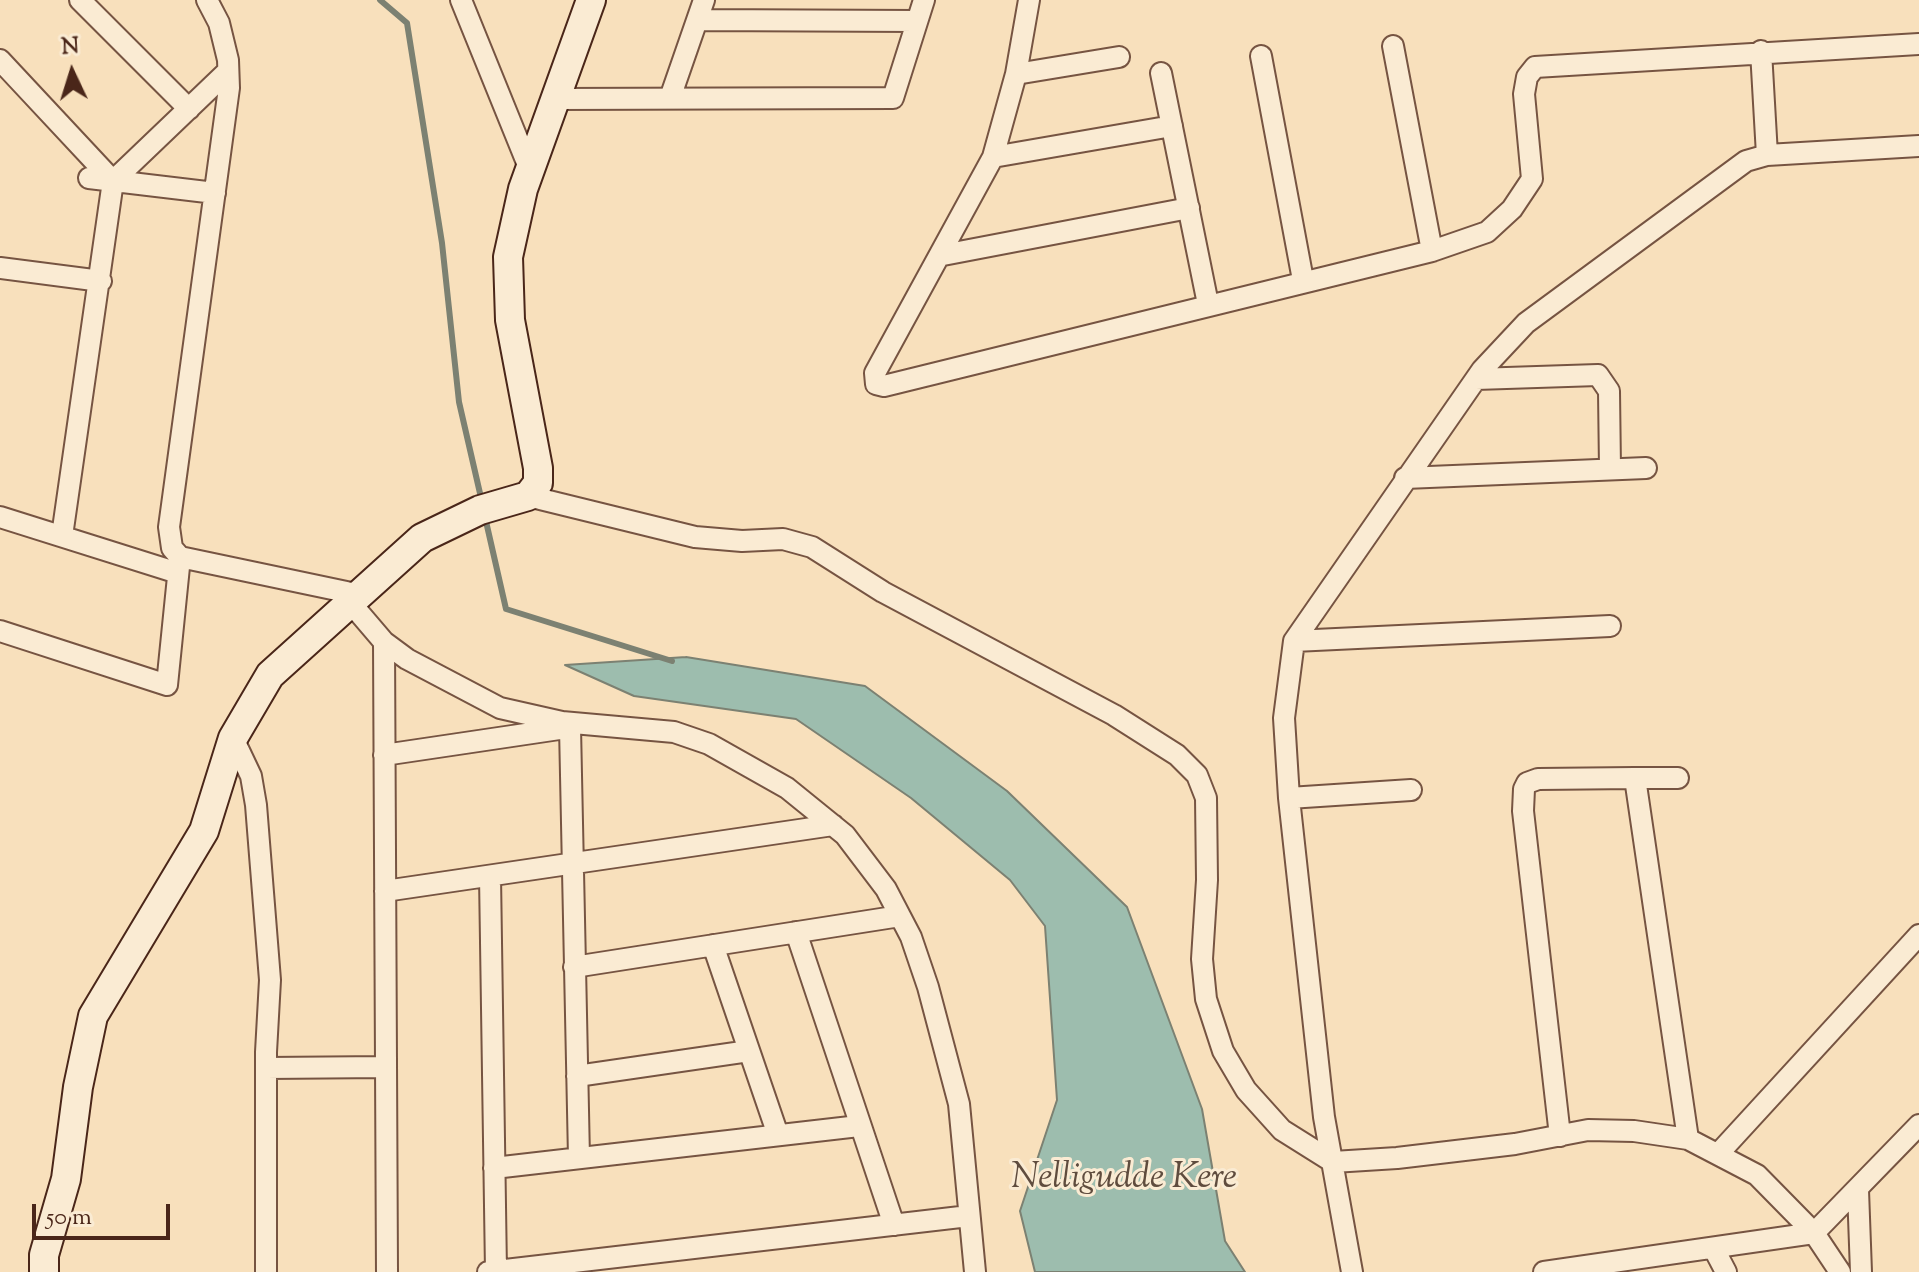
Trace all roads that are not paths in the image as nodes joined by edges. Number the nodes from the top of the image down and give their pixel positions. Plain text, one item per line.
1 (80, 0) edge
2 (207, 0) edge
3 (461, 0) edge
4 (591, 0) edge
5 (924, 0) edge
6 (1029, 0) edge
7 (701, 10) edge
8 (917, 21) junction
9 (1919, 44) edge
10 (1393, 46) dead end
11 (1761, 51) junction
12 (1261, 56) dead end
13 (1119, 57) dead end
14 (0, 60) edge
15 (228, 71) junction
16 (1161, 73) dead end
17 (1016, 74) junction
18 (670, 98) junction
19 (555, 99) junction
20 (189, 109) junction
21 (1172, 126) junction
22 (1919, 146) edge
23 (1767, 155) junction
24 (993, 157) junction
25 (530, 170) junction
26 (89, 178) dead end
27 (113, 181) junction
28 (215, 193) junction
29 (1189, 208) junction
30 (1432, 251) junction
31 (943, 255) junction
32 (0, 268) edge
33 (1303, 280) junction
34 (101, 281) junction
35 (1208, 304) junction
36 (1476, 379) junction
37 (1646, 468) dead end
38 (1610, 469) junction
39 (1405, 478) junction
40 (528, 496) junction
41 (0, 517) edge
42 (62, 536) junction
43 (179, 565) junction
44 (352, 598) junction
45 (1610, 626) dead end
46 (0, 631) edge
47 (1294, 641) junction
48 (384, 642) junction
49 (600, 723) junction
50 (570, 727) junction
51 (233, 738) junction
52 (384, 755) junction
53 (1635, 778) junction
54 (1678, 778) dead end
55 (1411, 790) dead end
56 (1289, 798) junction
57 (833, 825) junction
58 (572, 863) junction
59 (490, 876) junction
60 (385, 891) junction
61 (900, 916) junction
62 (796, 932) junction
63 (1919, 935) edge
64 (713, 945) junction
65 (574, 967) junction
66 (749, 1051) junction
67 (386, 1067) junction
68 (266, 1068) junction
69 (577, 1076) junction
70 (1919, 1125) edge
71 (859, 1126) junction
72 (778, 1135) junction
73 (1560, 1136) junction
74 (1688, 1139) junction
75 (1719, 1153) junction
76 (579, 1158) junction
77 (1333, 1162) junction
78 (494, 1168) junction
79 (1858, 1190) junction
80 (969, 1216) junction
81 (894, 1225) junction
82 (1814, 1233) junction
83 (1714, 1249) junction
84 (1586, 1269) edge
85 (496, 1271) edge
86 (44, 1272) edge
87 (266, 1272) edge
88 (387, 1272) edge
89 (488, 1272) edge
90 (975, 1272) edge
91 (1352, 1272) edge
92 (1544, 1272) edge
93 (1726, 1272) edge
94 (1840, 1272) edge
95 (1861, 1272) edge

1 - 20 street
2 - 15 street
3 - 25 street
4 - 19 street
5 - 8 street
6 - 17 street
7 - 8 street
7 - 18 street
8 - 18 street
9 - 11 street
10 - 30 street
11 - 23 street
11 - 30 street
12 - 33 street
13 - 17 street
14 - 27 street
15 - 20 street
15 - 28 street
16 - 21 street
17 - 24 street
18 - 19 street
19 - 25 street
20 - 27 street
21 - 24 street
21 - 29 street
22 - 23 street
23 - 36 street
24 - 31 street
25 - 40 street
26 - 27 street
27 - 28 street
27 - 34 street
28 - 43 street
29 - 31 street
29 - 35 street
30 - 33 street
31 - 35 street
32 - 34 street
33 - 35 street
34 - 42 street
36 - 38 street
36 - 39 street
37 - 38 street
38 - 39 street
39 - 47 street
40 - 44 street
40 - 77 street
41 - 42 street
42 - 43 street
43 - 44 street
43 - 46 street
44 - 48 street
44 - 51 street
45 - 47 street
47 - 56 street
48 - 49 street
48 - 52 street
49 - 50 street
49 - 57 street
50 - 52 street
50 - 58 street
51 - 68 street
51 - 86 street
52 - 60 street
53 - 54 street
53 - 73 street
53 - 74 street
55 - 56 street
56 - 77 street
57 - 58 street
57 - 61 street
58 - 59 street
58 - 65 street
59 - 60 street
59 - 78 street
60 - 67 street
61 - 62 street
61 - 80 street
62 - 64 street
62 - 71 street
63 - 75 street
64 - 65 street
64 - 66 street
65 - 69 street
66 - 69 street
66 - 72 street
67 - 68 street
67 - 88 street
68 - 87 street
69 - 76 street
70 - 79 street
71 - 72 street
71 - 81 street
72 - 76 street
73 - 74 street
73 - 77 street
74 - 75 street
75 - 82 street
76 - 78 street
77 - 91 street
78 - 85 street
79 - 82 street
79 - 95 street
80 - 81 street
80 - 90 street
81 - 85 street
82 - 83 street
82 - 94 street
83 - 84 street
83 - 93 street
84 - 92 street
85 - 89 street

